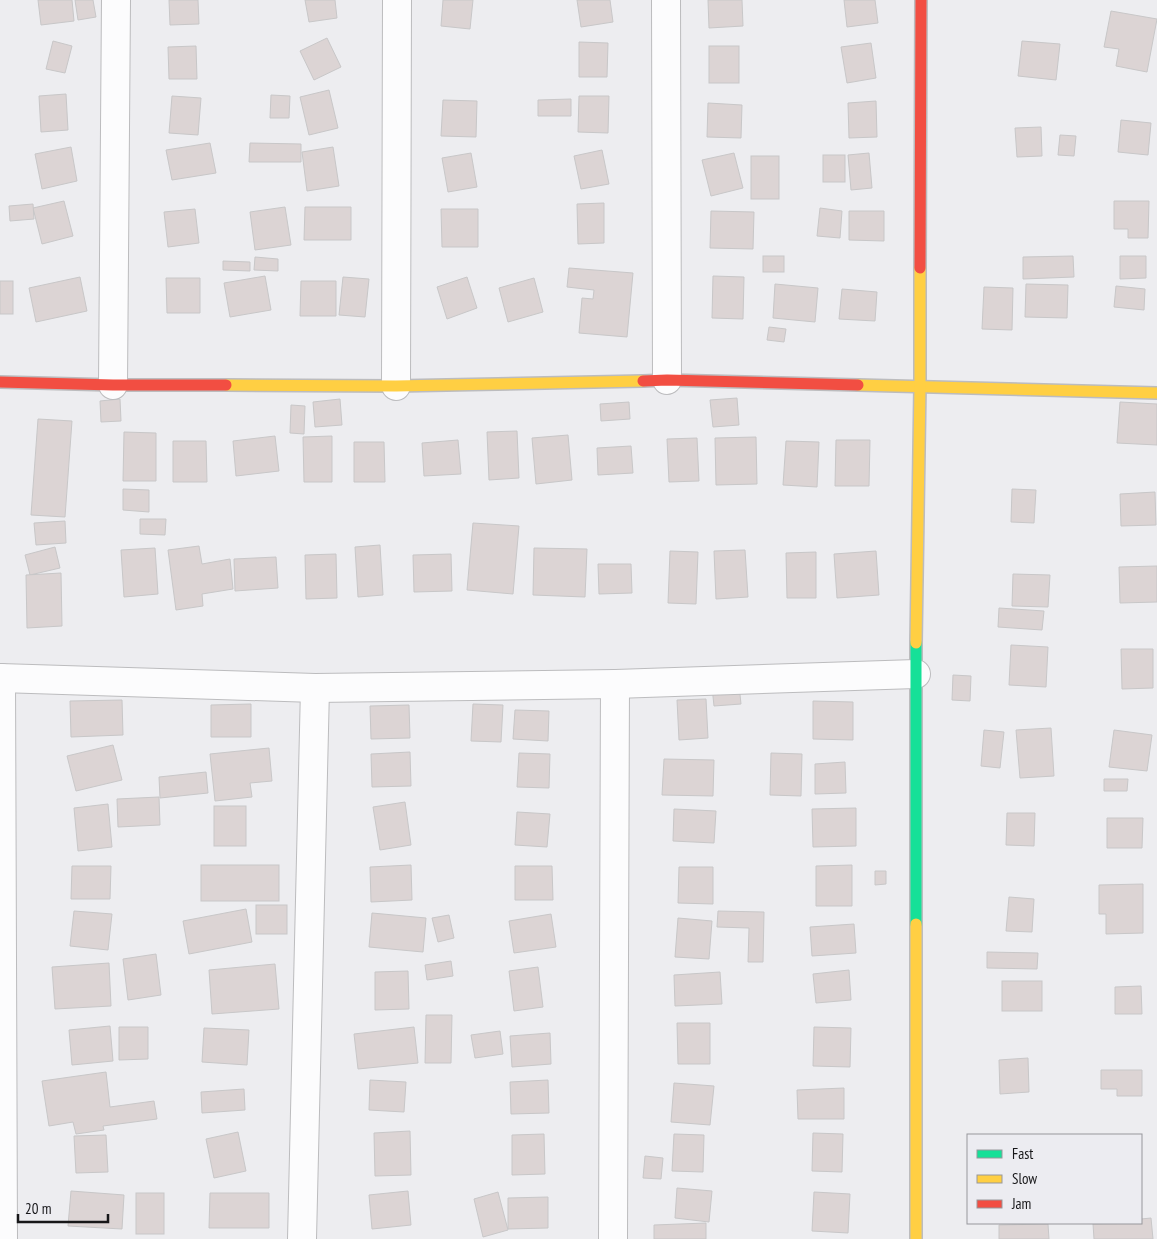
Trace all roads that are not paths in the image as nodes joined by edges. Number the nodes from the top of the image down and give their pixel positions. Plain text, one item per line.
1 (116, 0) edge
2 (397, 0) edge
3 (666, 0) edge
4 (921, 0) edge
5 (667, 380) junction
6 (0, 382) edge
7 (113, 385) junction
8 (396, 386) junction
9 (920, 386) junction
10 (1157, 393) edge
11 (916, 674) junction
12 (0, 678) edge
13 (615, 684) junction
14 (315, 688) junction
15 (3, 1239) edge
16 (302, 1239) edge
17 (613, 1239) edge
18 (916, 1239) edge

1 - 7 street
2 - 8 street
3 - 5 street
4 - 9 street
5 - 8 street
5 - 9 street
6 - 7 street
7 - 8 street
9 - 10 street
9 - 11 street
11 - 13 street
11 - 18 street
12 - 14 street
12 - 15 street
13 - 14 street
13 - 17 street
14 - 16 street

